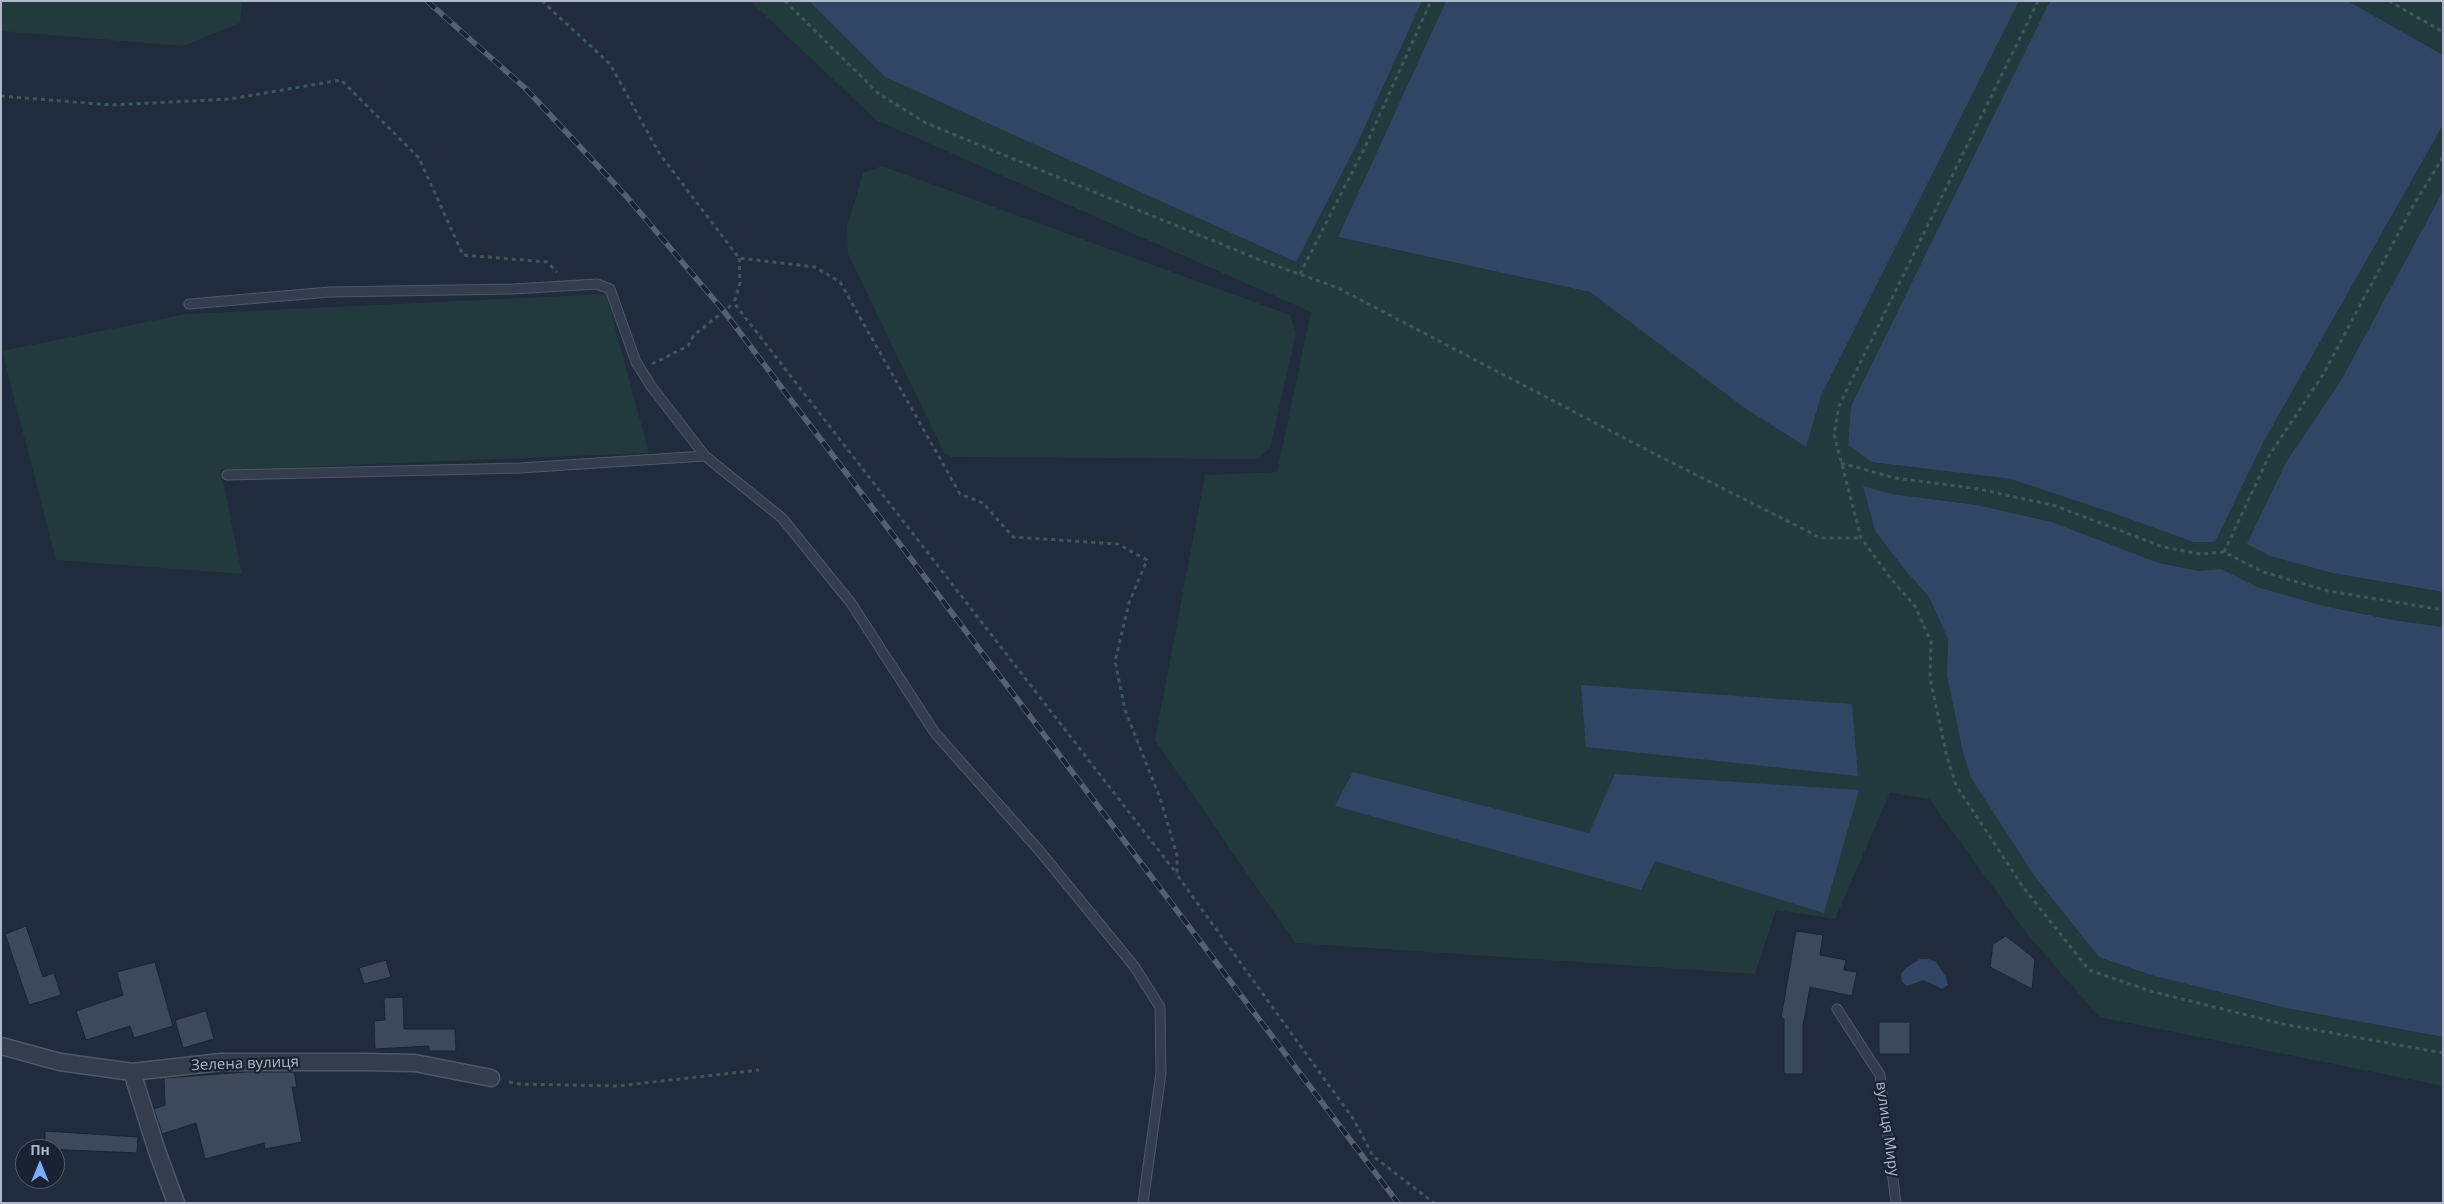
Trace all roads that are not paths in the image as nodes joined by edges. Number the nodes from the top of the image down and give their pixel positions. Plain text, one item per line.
1 (188, 304) dead end
2 (705, 456) junction
3 (226, 475) dead end
4 (1837, 1009) dead end
5 (1, 1046) edge
6 (132, 1072) junction
7 (491, 1078) road end
8 (176, 1203) edge
9 (1143, 1203) edge
10 (1896, 1203) edge

1 - 2 lane
2 - 3 lane
2 - 9 lane
4 - 10 lane, вулиця Миру
5 - 6 street, Зелена вулиця
6 - 7 street, Зелена вулиця
6 - 8 street

